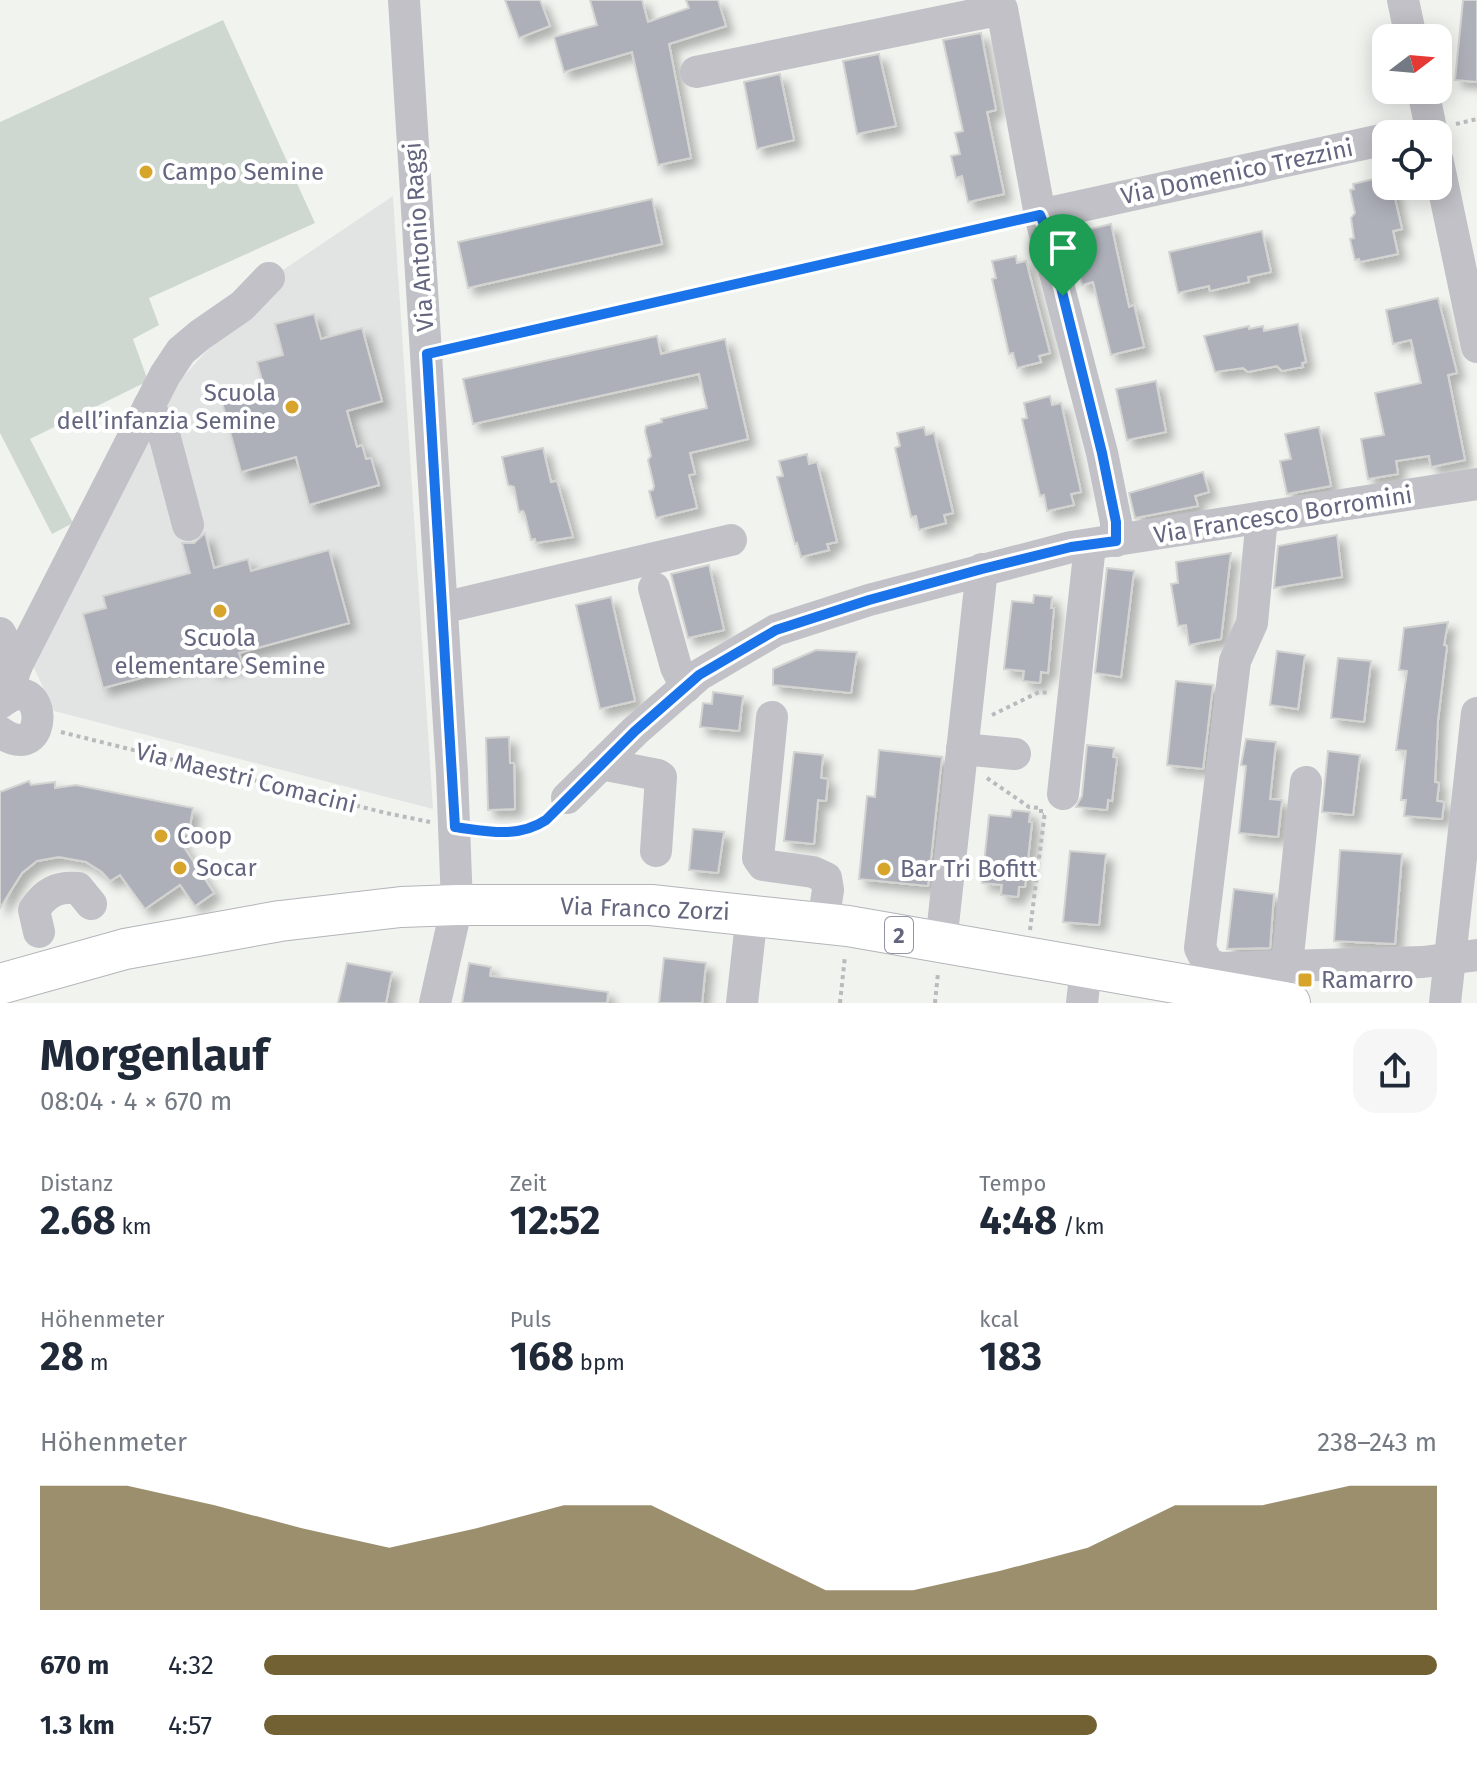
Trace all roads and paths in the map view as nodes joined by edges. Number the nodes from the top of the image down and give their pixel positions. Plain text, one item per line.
1 (404, 0) edge
2 (1403, 0) edge
3 (1408, 24) edge
4 (696, 72) dead end
5 (1372, 142) edge
6 (1446, 200) edge
7 (1040, 215) junction
8 (269, 278) dead end
9 (1477, 347) edge
10 (427, 354) junction
11 (149, 406) junction
12 (1477, 484) edge
13 (1262, 517) junction
14 (188, 525) dead end
15 (731, 540) dead end
16 (1103, 543) junction
17 (982, 569) junction
18 (654, 588) dead end
19 (442, 608) junction
20 (0, 633) edge
21 (17, 665) junction
22 (686, 687) junction
23 (1054, 687) dead end
24 (3, 701) edge
25 (1477, 713) edge
26 (772, 717) dead end
27 (38, 724) junction
28 (0, 732) edge
29 (963, 746) junction
30 (1015, 754) dead end
31 (601, 764) junction
32 (1306, 782) dead end
33 (567, 798) joint
34 (1054, 805) joint
35 (455, 827) junction
36 (656, 851) dead end
37 (91, 904) dead end
38 (457, 905) junction
39 (752, 914) junction
40 (836, 924) junction
41 (39, 932) dead end
42 (941, 943) junction
43 (1464, 957) edge
44 (0, 984) edge
45 (1084, 985) edge
46 (1255, 994) edge
47 (435, 1003) edge
48 (742, 1003) edge
49 (840, 1003) edge
50 (1445, 1003) edge

1 - 10 street, Via Antonio Raggi
2 - 3 street
4 - 7 street
5 - 7 street, Via Domenico Trezzini
6 - 9 street
7 - 10 path
7 - 16 street
8 - 11 street
10 - 19 street, Via Antonio Raggi
11 - 14 street
11 - 21 street
12 - 13 street, Via Francesco Borromini
13 - 16 street, Via Francesco Borromini
13 - 46 street
15 - 19 street
16 - 17 street, Via Francesco Borromini
16 - 34 street
17 - 22 street, Via Francesco Borromini
17 - 29 street
18 - 22 street
19 - 35 street, Via Antonio Raggi
20 - 21 street
21 - 24 street
22 - 31 street, Via Francesco Borromini
23 - 29 path
24 - 27 street
25 - 43 street
26 - 40 street
27 - 28 street
27 - 35 path, Via Maestri Comacini
29 - 30 street
29 - 34 path
29 - 42 street
31 - 33 street, Via Francesco Borromini
31 - 36 street
32 - 46 street
33 - 35 path
35 - 38 street, Via Antonio Raggi
37 - 41 street
38 - 39 main road, Via Franco Zorzi / 2
38 - 44 main road, Via Franco Zorzi / 2
38 - 47 street, Via Antonio Raggi
39 - 40 main road, Via Franco Zorzi / 2
39 - 48 street
40 - 42 main road, Via Franco Zorzi / 2
40 - 49 path
42 - 45 main road, Via Franco Zorzi / 2
43 - 46 street
43 - 50 street
45 - 46 main road, Via Franco Zorzi / 2

